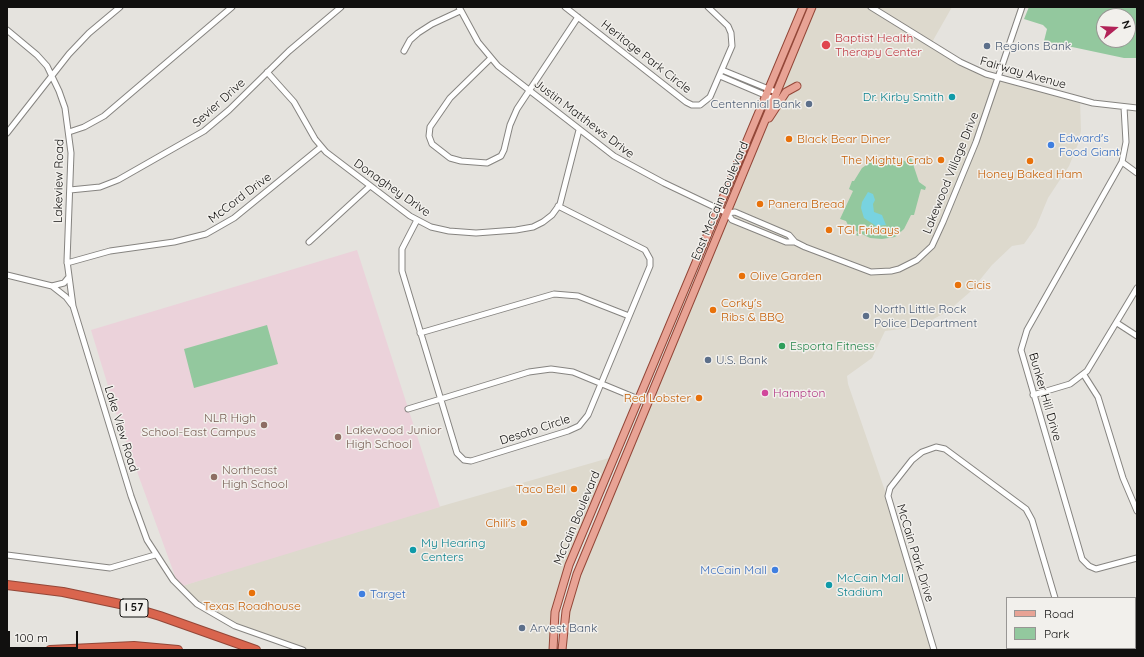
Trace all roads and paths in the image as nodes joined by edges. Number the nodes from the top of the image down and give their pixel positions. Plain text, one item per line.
1 (120, 7) edge
2 (232, 7) edge
3 (340, 7) edge
4 (565, 7) edge
5 (708, 7) edge
6 (803, 7) edge
7 (812, 7) edge
8 (871, 7) edge
9 (1022, 7) edge
10 (460, 9) edge
11 (578, 17) junction
12 (7, 30) edge
13 (404, 51) dead end
14 (490, 58) junction
15 (722, 70) junction
16 (267, 72) junction
17 (52, 75) junction
18 (720, 76) junction
19 (997, 78) junction
20 (797, 86) dead end
21 (529, 90) junction
22 (767, 92) junction
23 (775, 96) junction
24 (1124, 107) junction
25 (1137, 108) edge
26 (762, 127) junction
27 (579, 130) junction
28 (69, 132) junction
29 (7, 133) edge
30 (321, 147) junction
31 (1122, 162) junction
32 (1137, 173) edge
33 (370, 186) junction
34 (70, 190) junction
35 (558, 206) junction
36 (719, 209) junction
37 (727, 213) junction
38 (417, 220) junction
39 (309, 242) dead end
40 (67, 263) junction
41 (7, 275) edge
42 (68, 278) junction
43 (52, 286) junction
44 (1137, 288) edge
45 (73, 306) junction
46 (629, 316) junction
47 (1117, 323) junction
48 (420, 333) junction
49 (1137, 336) edge
50 (1084, 375) junction
51 (601, 383) junction
52 (1033, 395) junction
53 (440, 399) junction
54 (640, 399) junction
55 (648, 403) junction
56 (408, 409) dead end
57 (1137, 510) edge
58 (155, 554) junction
59 (7, 555) edge
60 (1137, 558) edge
61 (7, 585) edge
62 (1055, 597) edge
63 (50, 650) edge
64 (178, 650) edge
65 (256, 650) edge
66 (303, 650) edge
67 (553, 650) edge
68 (562, 650) edge
69 (934, 650) edge

1 - 17 street
2 - 28 street
3 - 16 street, Sevier Drive
4 - 11 street, Heritage Park Circle
5 - 15 street, Heritage Park Circle
6 - 22 main road, East McCain Boulevard
7 - 23 main road, East McCain Boulevard
8 - 19 street, Fairway Avenue
9 - 19 street, Lakewood Village Drive
10 - 13 street
10 - 14 street, Justin Matthews Drive
11 - 18 street, Heritage Park Circle
11 - 21 street
12 - 17 street, Lakeview Road
14 - 21 street, Justin Matthews Drive
14 - 21 street
15 - 18 street, Heritage Park Circle
15 - 22 street
16 - 30 street, Donaghey Drive
16 - 34 street, Sevier Drive
17 - 28 street, Lakeview Road
17 - 29 street
18 - 22 street
19 - 24 street, Fairway Avenue
19 - 37 street, Lakewood Village Drive
20 - 26 main road
21 - 27 street, Justin Matthews Drive
22 - 23 street
22 - 36 main road, East McCain Boulevard
23 - 26 main road, East McCain Boulevard
24 - 25 street, Fairway Avenue
24 - 31 street, Bunker Hill Drive
26 - 37 main road, East McCain Boulevard
27 - 35 street, Donaghey Drive
27 - 36 street, Justin Matthews Drive
28 - 34 street, Lakeview Road
30 - 33 street, Donaghey Drive
30 - 40 street, McCord Drive
31 - 32 street
31 - 52 street, Bunker Hill Drive
33 - 38 street, Donaghey Drive
33 - 39 street
34 - 40 street, Lakeview Road
35 - 38 street, Donaghey Drive
35 - 46 street, Desoto Circle
36 - 37 street, Justin Matthews Drive
36 - 54 main road, East McCain Boulevard
37 - 55 main road, East McCain Boulevard
38 - 48 street, Desoto Circle
40 - 42 street, Lakeview Road
41 - 43 street
42 - 43 street
42 - 45 street, Lakeview Road
43 - 45 street
44 - 47 street
45 - 58 street, Lake View Road
46 - 48 street
46 - 51 street, Desoto Circle
47 - 49 street
47 - 50 street
48 - 53 street, Desoto Circle
50 - 52 street
50 - 57 street
51 - 53 street
51 - 53 street, Desoto Circle
51 - 54 street
52 - 60 street, Bunker Hill Drive
53 - 56 street
54 - 55 street
54 - 67 main road, McCain Boulevard
55 - 68 main road, McCain Boulevard
58 - 59 street
58 - 66 street, Lake View Road
61 - 65 highway, I 57
62 - 69 street, McCain Park Drive
63 - 64 highway

